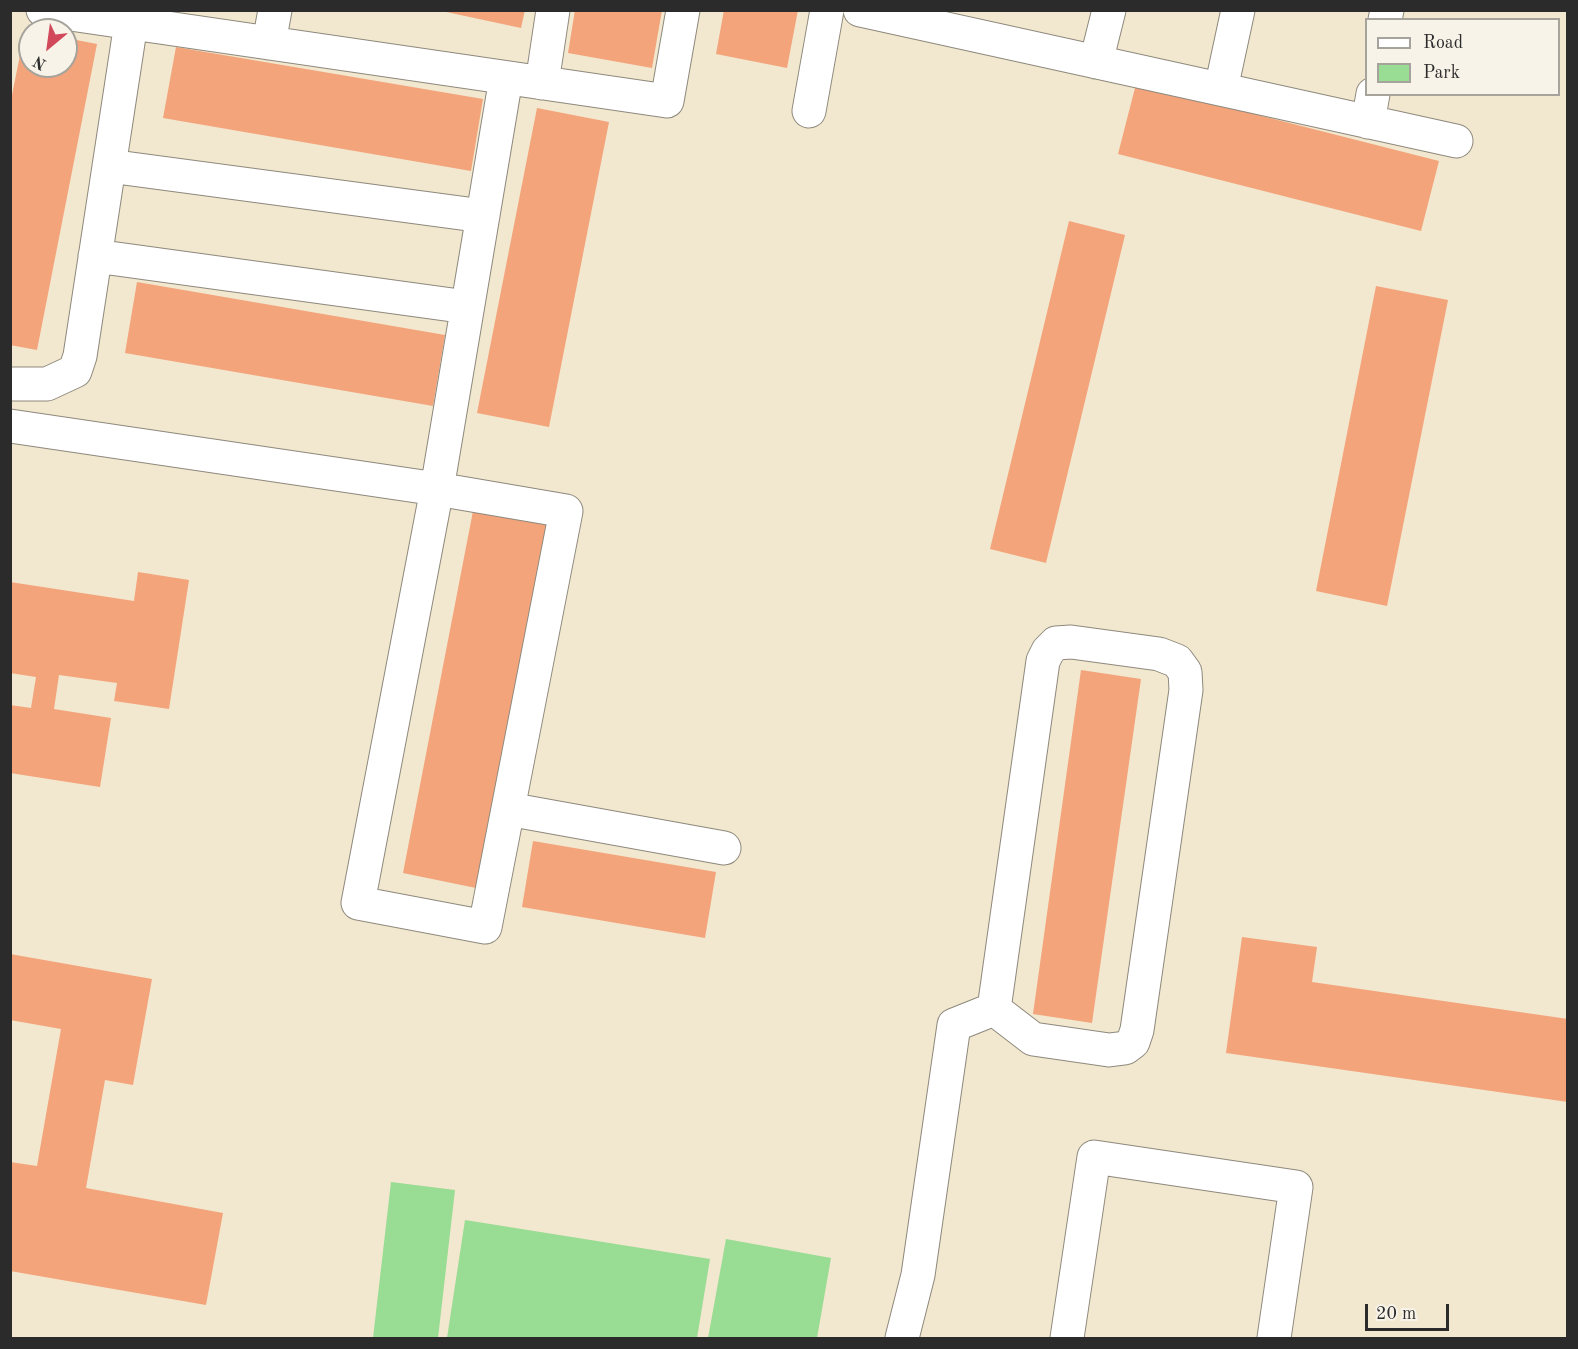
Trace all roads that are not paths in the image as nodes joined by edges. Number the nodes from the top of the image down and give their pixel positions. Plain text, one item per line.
1 (43, 10) edge
2 (275, 10) edge
3 (553, 10) edge
4 (682, 10) edge
5 (827, 10) edge
6 (860, 10) edge
7 (1108, 10) edge
8 (1238, 10) edge
9 (131, 23) junction
10 (269, 43) junction
11 (1096, 62) junction
12 (506, 78) junction
13 (542, 83) junction
14 (1221, 89) junction
15 (1370, 108) edge
16 (809, 111) dead end
17 (1456, 141) dead end
18 (108, 166) junction
19 (483, 216) junction
20 (95, 256) junction
21 (467, 307) junction
22 (10, 384) edge
23 (10, 426) edge
24 (437, 489) junction
25 (508, 809) junction
26 (724, 848) dead end
27 (994, 1009) junction
28 (902, 1338) edge
29 (1067, 1338) edge
30 (1274, 1338) edge

1 - 9 lane
2 - 10 lane
3 - 13 lane
4 - 13 lane
5 - 16 lane
6 - 11 lane
7 - 11 lane
8 - 14 lane
9 - 10 lane
9 - 18 lane
10 - 12 lane
11 - 14 lane
12 - 13 lane
12 - 19 lane
14 - 15 lane
15 - 17 lane
18 - 19 lane
18 - 20 lane
19 - 21 lane
20 - 21 lane
20 - 22 lane
21 - 24 lane
23 - 24 lane
24 - 25 lane
24 - 25 lane
25 - 26 lane
27 - 27 lane
27 - 28 lane
29 - 30 lane

